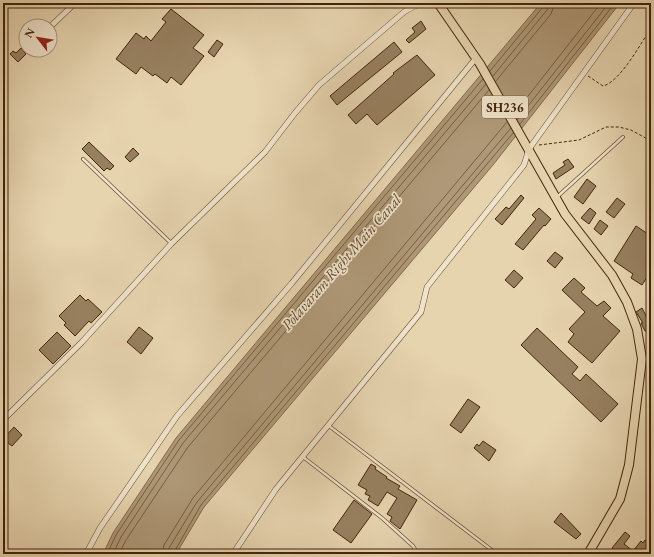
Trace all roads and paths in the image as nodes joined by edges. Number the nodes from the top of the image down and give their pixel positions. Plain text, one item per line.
1 (75, 3) edge
2 (420, 3) edge
3 (438, 3) edge
4 (634, 3) edge
5 (58, 19) edge
6 (651, 28) edge
7 (478, 61) junction
8 (584, 73) junction
9 (623, 137) dead end
10 (651, 141) edge
11 (531, 147) junction
12 (83, 159) dead end
13 (555, 198) junction
14 (171, 244) junction
15 (3, 420) edge
16 (328, 425) junction
17 (302, 456) junction
18 (86, 554) edge
19 (233, 554) edge
20 (418, 554) edge
21 (497, 554) edge
22 (588, 554) edge

1 - 5 street
2 - 14 street
3 - 7 main road, SH236
4 - 8 street
6 - 8 path
7 - 11 main road, SH236
7 - 18 street
8 - 11 street
9 - 13 lane
10 - 11 path
11 - 13 main road, SH236
11 - 16 street
12 - 14 lane
13 - 22 main road, SH236
14 - 15 street
16 - 17 street
16 - 21 lane
17 - 19 street
17 - 20 lane

